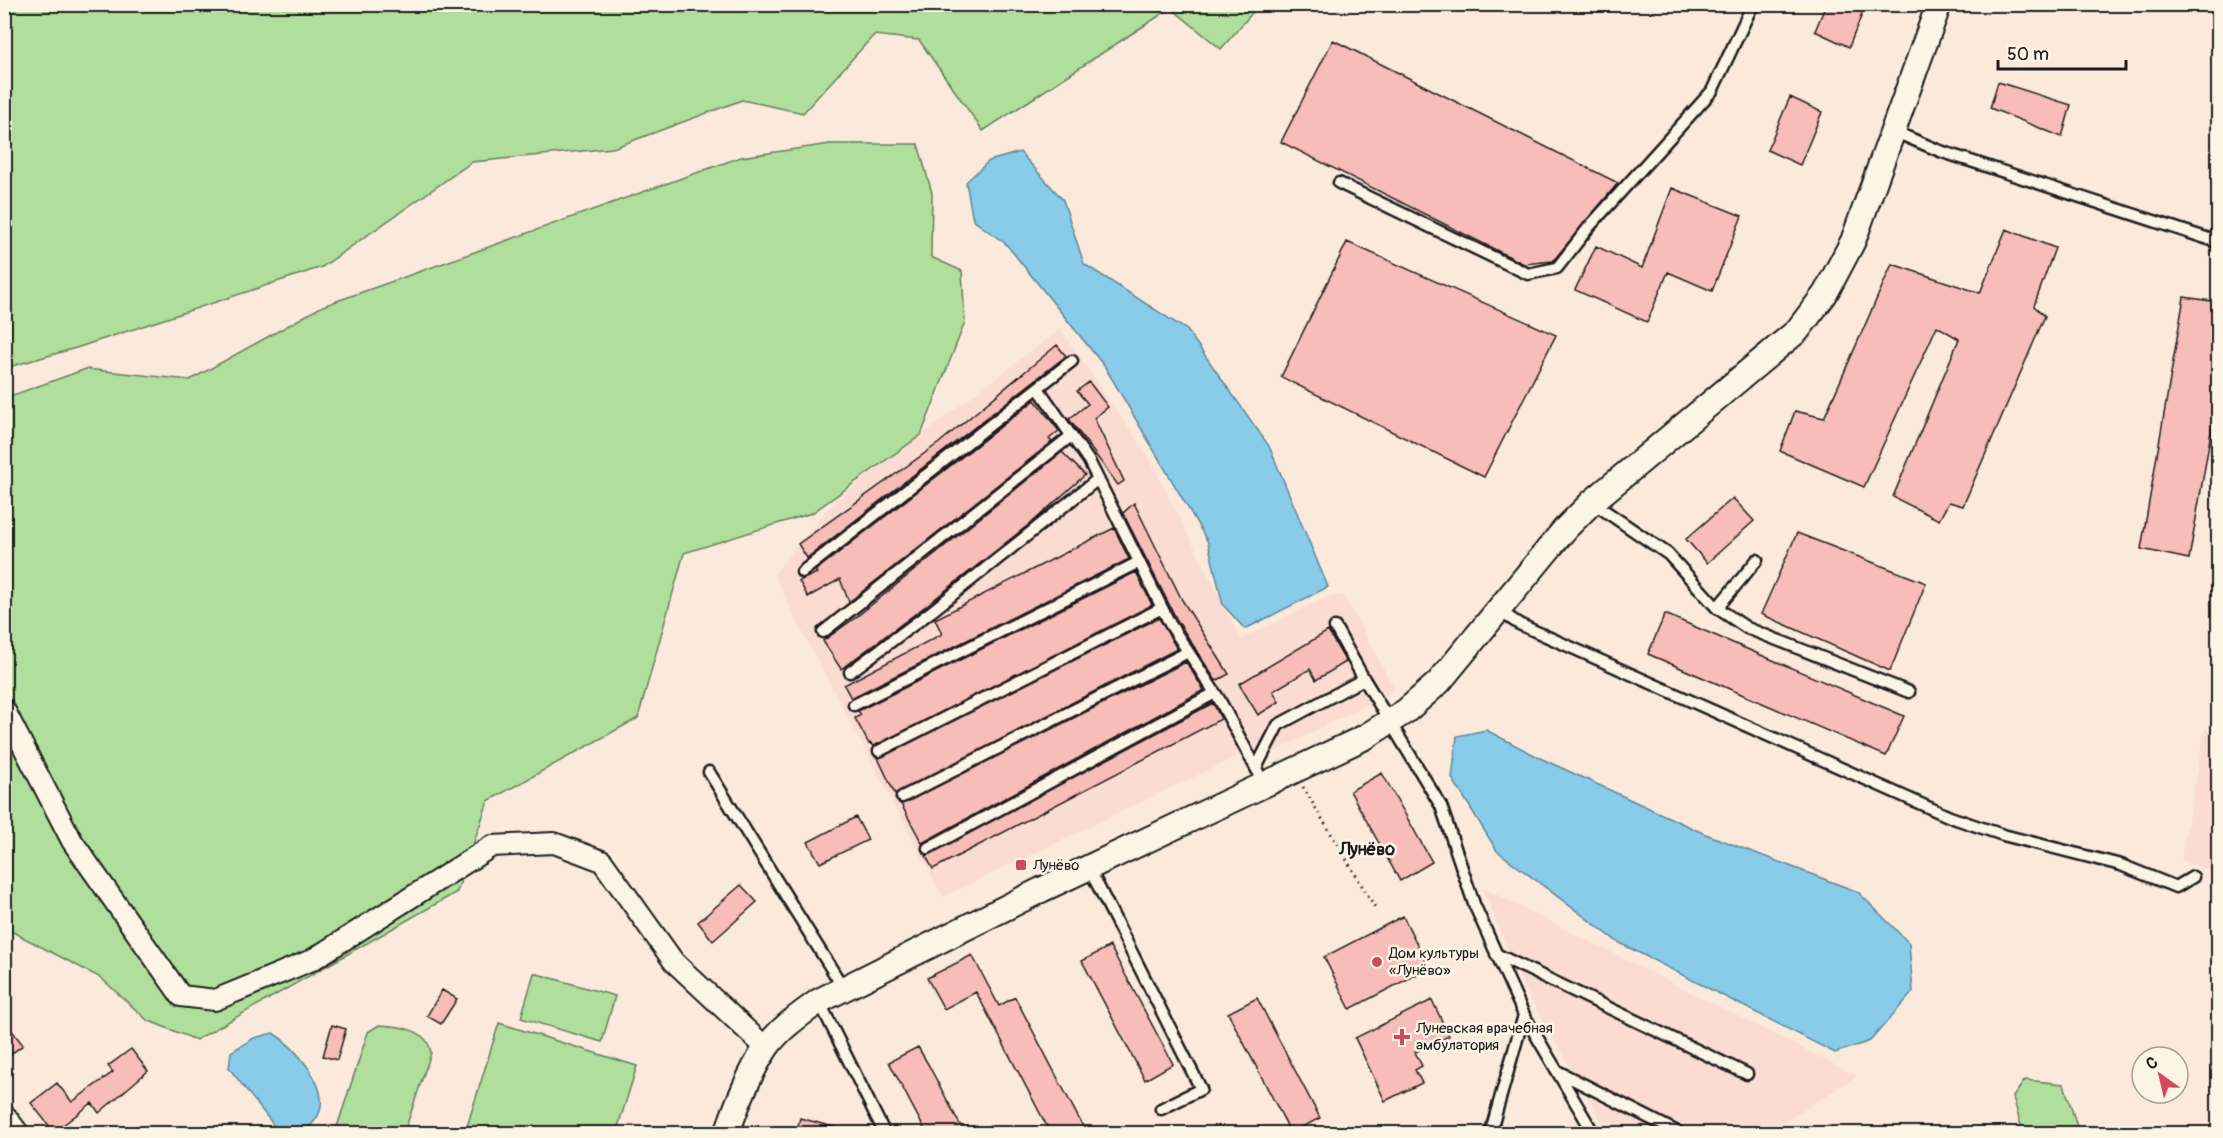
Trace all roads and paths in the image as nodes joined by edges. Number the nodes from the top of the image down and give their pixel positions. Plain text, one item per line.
1 (1753, 4) edge
2 (1939, 4) edge
3 (1893, 131) junction
4 (1339, 183) dead end
5 (2218, 242) edge
6 (1072, 361) dead end
7 (1038, 388) junction
8 (1071, 436) junction
9 (1098, 479) junction
10 (1592, 502) junction
11 (1757, 560) dead end
12 (1139, 562) junction
13 (802, 572) dead end
14 (1162, 608) junction
15 (1717, 608) junction
16 (1498, 610) junction
17 (1335, 627) dead end
18 (823, 632) dead end
19 (1188, 652) junction
20 (850, 672) dead end
21 (1364, 679) junction
22 (1910, 692) dead end
23 (1215, 693) junction
24 (854, 705) dead end
25 (4, 709) edge
26 (1389, 722) junction
27 (879, 751) dead end
28 (709, 772) dead end
29 (1293, 772) junction
30 (1260, 777) junction
31 (902, 797) dead end
32 (928, 848) dead end
33 (1089, 868) junction
34 (2193, 877) dead end
35 (1376, 909) dead end
36 (1496, 954) junction
37 (844, 989) junction
38 (819, 1001) junction
39 (1524, 1016) junction
40 (766, 1048) junction
41 (1557, 1071) junction
42 (1747, 1074) dead end
43 (1161, 1109) dead end
44 (4, 1114) edge
45 (20, 1134) edge
46 (727, 1134) edge
47 (885, 1134) edge
48 (1490, 1134) edge
49 (1594, 1134) edge
50 (1681, 1134) edge

1 - 4 lane
2 - 3 street
3 - 5 lane
3 - 10 street
6 - 7 lane
7 - 8 lane
7 - 13 lane
8 - 9 lane
8 - 18 lane
9 - 12 lane
9 - 20 lane
10 - 15 lane
10 - 16 street
11 - 15 lane
12 - 14 lane
12 - 24 lane
14 - 19 lane
14 - 27 lane
15 - 22 lane
16 - 26 street
16 - 34 lane
17 - 21 lane
19 - 23 lane
19 - 31 lane
21 - 26 lane
21 - 30 lane
23 - 30 lane
23 - 32 lane
25 - 40 street
26 - 29 street
26 - 36 lane
28 - 37 lane
29 - 30 street
29 - 35 path
30 - 33 street
33 - 37 street
33 - 43 lane
36 - 39 lane
36 - 42 lane
37 - 38 street
38 - 40 street
38 - 47 lane
39 - 41 lane
39 - 48 lane
40 - 46 street
41 - 49 lane
41 - 50 lane
44 - 45 street

